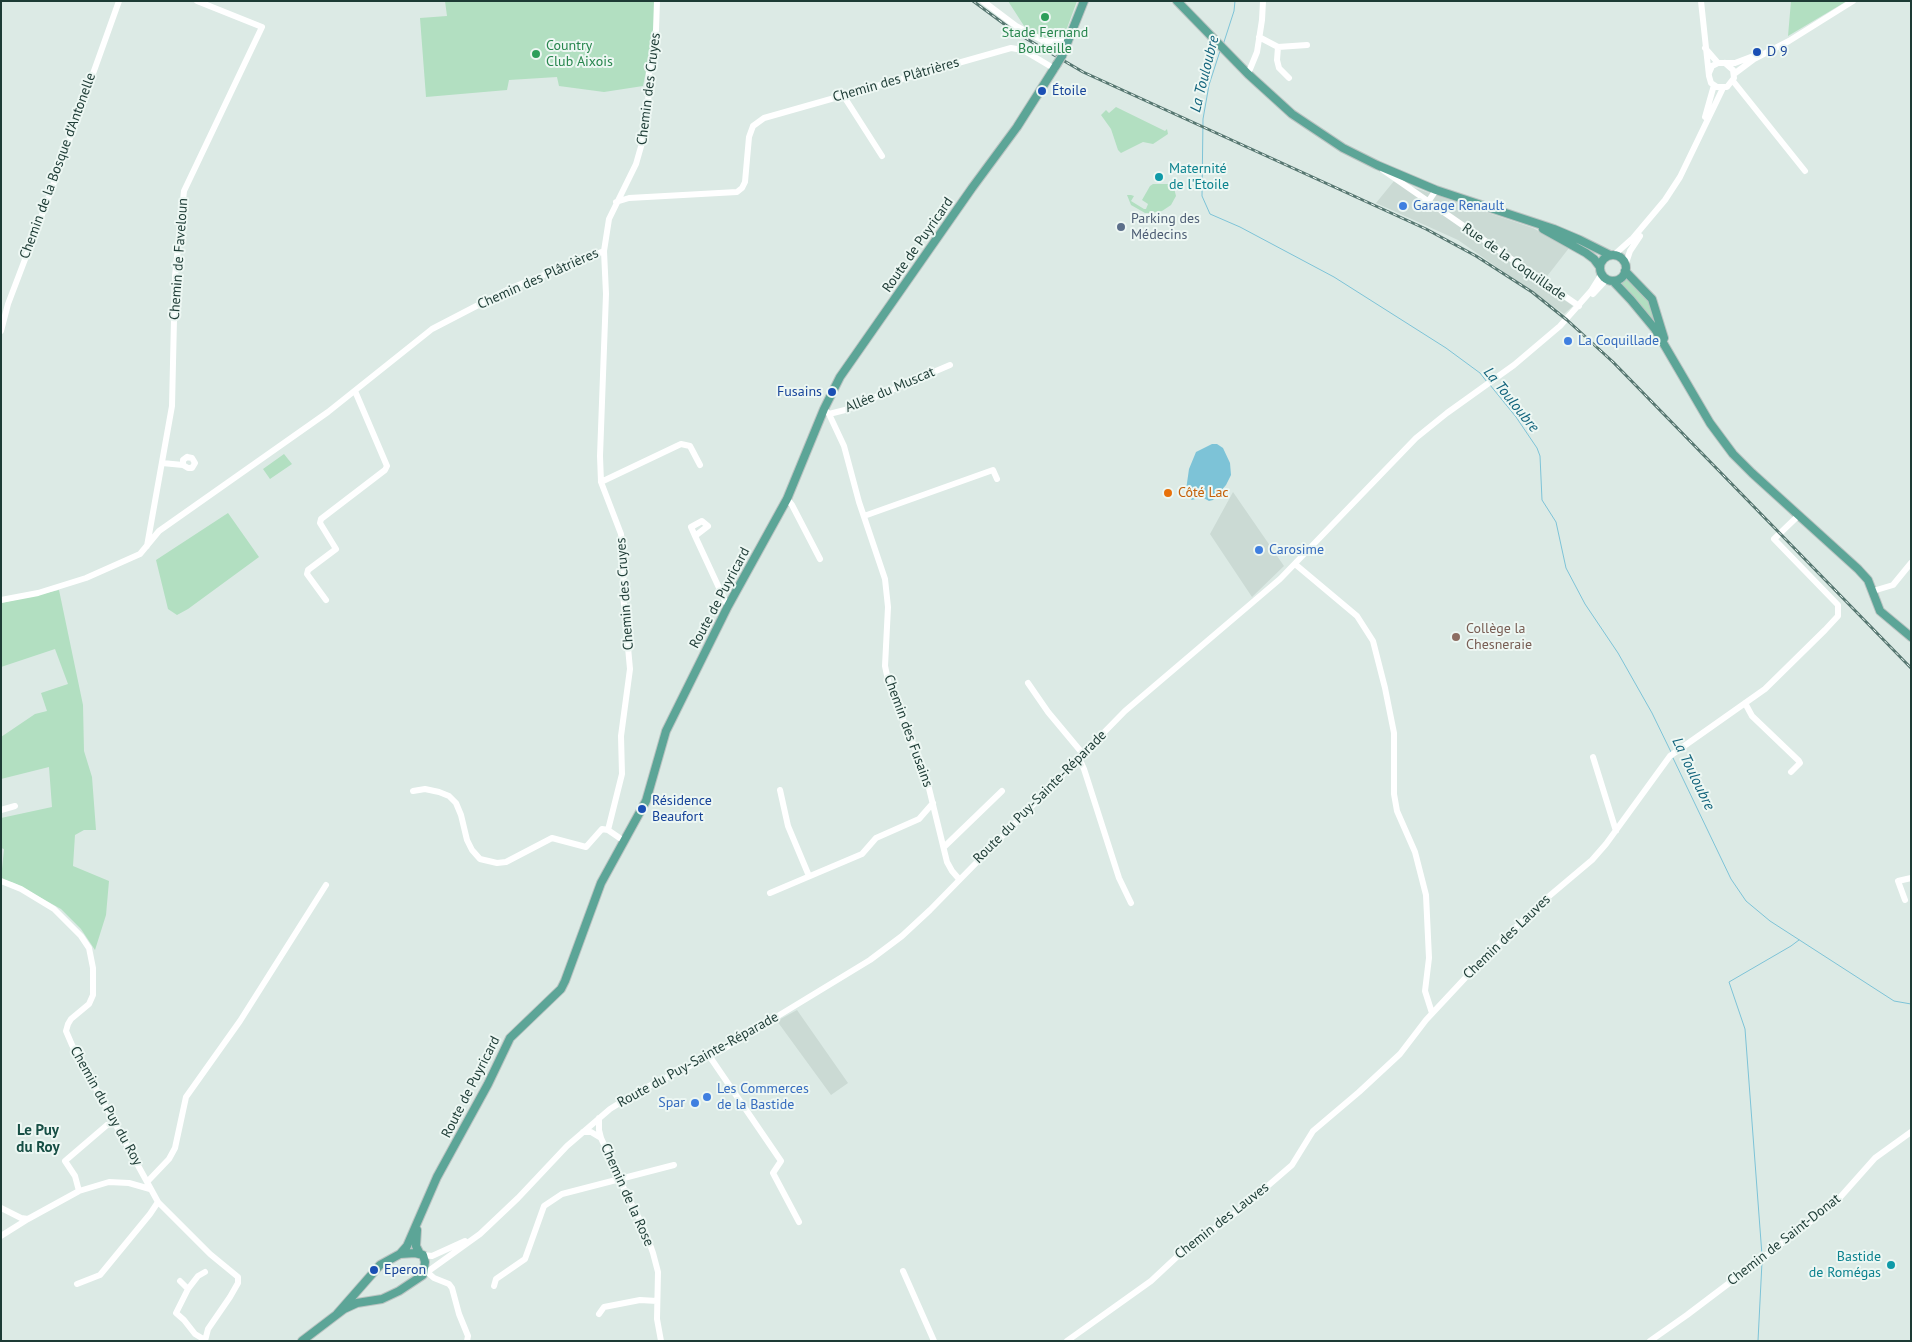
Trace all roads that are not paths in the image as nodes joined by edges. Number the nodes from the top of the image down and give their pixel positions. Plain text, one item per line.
1 (119, 1) edge
2 (197, 1) edge
3 (657, 1) edge
4 (984, 1) edge
5 (1084, 1) edge
6 (1177, 1) edge
7 (1263, 1) edge
8 (1701, 1) edge
9 (1854, 1) edge
10 (1259, 37) junction
11 (1069, 40) junction
12 (1789, 41) junction
13 (1307, 45) dead end
14 (1278, 47) junction
15 (1705, 47) junction
16 (1722, 63) junction
17 (1056, 67) junction
18 (1709, 73) junction
19 (1248, 74) junction
20 (1734, 74) junction
21 (1289, 78) dead end
22 (1733, 81) junction
23 (1714, 85) junction
24 (1724, 88) junction
25 (843, 95) junction
26 (1696, 142) junction
27 (882, 156) dead end
28 (1377, 165) junction
29 (1806, 171) dead end
30 (1436, 190) junction
31 (616, 202) junction
32 (1428, 202) junction
33 (1650, 220) junction
34 (1530, 222) junction
35 (604, 250) junction
36 (1612, 255) junction
37 (1625, 268) junction
38 (1605, 275) junction
39 (1579, 306) junction
40 (1569, 318) junction
41 (1, 331) edge
42 (1672, 356) junction
43 (950, 365) dead end
44 (355, 391) junction
45 (827, 411) junction
46 (162, 463) junction
47 (184, 465) dead end
48 (700, 465) dead end
49 (997, 479) dead end
50 (601, 482) junction
51 (786, 499) junction
52 (864, 516) junction
53 (1799, 516) junction
54 (695, 536) dead end
55 (147, 546) junction
56 (820, 558) dead end
57 (1911, 563) edge
58 (1295, 564) junction
59 (1873, 590) junction
60 (1, 600) edge
61 (326, 600) dead end
62 (728, 606) junction
63 (1911, 637) edge
64 (1028, 683) dead end
65 (1745, 703) junction
66 (1081, 756) junction
67 (1593, 757) dead end
68 (1791, 772) dead end
69 (780, 790) dead end
70 (413, 791) dead end
71 (1002, 791) dead end
72 (933, 803) junction
73 (15, 806) dead end
74 (1, 810) edge
75 (608, 830) junction
76 (1616, 831) junction
77 (624, 841) junction
78 (944, 847) junction
79 (809, 876) junction
80 (1911, 878) edge
81 (960, 879) junction
82 (1, 881) edge
83 (326, 885) dead end
84 (770, 893) dead end
85 (1905, 900) dead end
86 (1131, 903) dead end
87 (1432, 1014) junction
88 (710, 1057) junction
89 (599, 1118) junction
90 (116, 1123) junction
91 (583, 1132) junction
92 (1911, 1132) edge
93 (602, 1138) junction
94 (674, 1165) dead end
95 (619, 1179) junction
96 (148, 1180) junction
97 (150, 1189) junction
98 (80, 1191) junction
99 (158, 1202) junction
100 (1, 1208) edge
101 (28, 1219) junction
102 (798, 1222) dead end
103 (417, 1224) junction
104 (480, 1234) junction
105 (1, 1236) edge
106 (400, 1254) junction
107 (422, 1255) junction
108 (903, 1271) dead end
109 (205, 1272) dead end
110 (425, 1274) junction
111 (180, 1281) dead end
112 (77, 1284) dead end
113 (494, 1286) dead end
114 (188, 1289) junction
115 (358, 1290) junction
116 (366, 1301) junction
117 (657, 1301) junction
118 (336, 1314) junction
119 (599, 1314) dead end
120 (205, 1340) edge
121 (302, 1341) edge
122 (467, 1341) edge
123 (661, 1341) edge
124 (934, 1341) edge
125 (1067, 1341) edge
126 (1650, 1341) edge

1 - 41 street, Chemin de la Bosque d'Antonelle
2 - 46 street, Chemin de Faveloun
3 - 31 street, Chemin des Cruyes
4 - 11 street
5 - 11 main road, Route de Puyricard
6 - 19 main road
7 - 10 street
8 - 15 street
9 - 12 street
10 - 14 street
10 - 19 street
11 - 17 main road, Route de Puyricard, bridge
12 - 16 street
12 - 20 street
13 - 14 street
14 - 21 street
15 - 16 street
15 - 18 street
16 - 18 street
16 - 20 street
17 - 25 street, Chemin des Plâtrières
17 - 45 main road, Route de Puyricard
18 - 23 street
19 - 28 main road
20 - 22 street
22 - 24 street
22 - 29 street
23 - 24 street
23 - 26 street
24 - 26 street
25 - 27 street
25 - 31 street, Chemin des Plâtrières
26 - 33 street
28 - 30 main road
28 - 32 street, Rue de la Coquillade
30 - 32 street
30 - 34 main road
31 - 35 street, Chemin des Plâtrières
32 - 39 street, Rue de la Coquillade
33 - 36 street
33 - 37 street
34 - 36 main road
34 - 38 main road
35 - 44 street, Chemin des Plâtrières
35 - 50 street, Chemin des Cruyes
36 - 37 main road
36 - 38 main road
37 - 38 main road
37 - 42 main road
38 - 39 street, Route du Puy-Sainte-Réparade
38 - 40 street, Route du Puy-Sainte-Réparade
38 - 42 main road
39 - 40 street, Route du Puy-Sainte-Réparade
40 - 58 street, Route du Puy-Sainte-Réparade
42 - 53 main road
43 - 45 street, Allée du Muscat
44 - 55 street, Chemin des Plâtrières
44 - 61 street
45 - 51 main road, Route de Puyricard
45 - 52 street, Chemin des Fusains
46 - 47 street
46 - 55 street, Chemin de Faveloun
48 - 50 street
49 - 52 street
50 - 75 street, Chemin des Cruyes
51 - 56 street
51 - 62 main road, Route de Puyricard
52 - 72 street, Chemin des Fusains
53 - 59 main road
53 - 65 street, Chemin des Lauves
54 - 62 street
55 - 60 street, Chemin des Plâtrières
57 - 59 street
58 - 66 street, Route du Puy-Sainte-Réparade
58 - 87 street
59 - 63 main road
62 - 77 main road, Route de Puyricard
64 - 66 street
65 - 68 street
65 - 76 street, Chemin des Lauves
66 - 81 street, Route du Puy-Sainte-Réparade
66 - 86 street
67 - 76 street
69 - 79 street
70 - 75 street
71 - 78 street
72 - 78 street, Chemin des Fusains
72 - 79 street
73 - 74 street
75 - 77 street
76 - 87 street, Chemin des Lauves
77 - 103 main road, Route de Puyricard
78 - 81 street, Chemin des Fusains
79 - 84 street
80 - 85 street
81 - 88 street, Route du Puy-Sainte-Réparade
82 - 90 street, Chemin du Puy du Roy
83 - 96 street
87 - 125 street, Chemin des Lauves
88 - 89 street, Route du Puy-Sainte-Réparade
88 - 102 street
89 - 91 street, Route du Puy-Sainte-Réparade
89 - 93 street, Chemin de la Rose
90 - 96 street, Chemin du Puy du Roy
90 - 98 street
91 - 93 street, Chemin de la Rose
91 - 104 street, Route du Puy-Sainte-Réparade
92 - 126 street, Chemin de Saint-Donat
93 - 95 street, Chemin de la Rose
94 - 95 street
95 - 113 street
95 - 117 street, Chemin de la Rose
96 - 97 street, Chemin du Puy du Roy
97 - 98 street
97 - 99 street, Chemin du Puy du Roy
98 - 101 street
99 - 112 street
99 - 120 street, Chemin du Puy du Roy
100 - 101 street
101 - 105 street
103 - 106 main road, Route de Puyricard
103 - 107 main road, Route de Puyricard
104 - 107 street, Route du Puy-Sainte-Réparade
104 - 110 street, Route du Puy-Sainte-Réparade
106 - 107 main road
106 - 115 main road, Route de Puyricard
107 - 110 main road, Route de Puyricard
108 - 124 street
109 - 114 street
110 - 116 main road, Route de Puyricard
110 - 122 street
111 - 114 street
114 - 120 street, Chemin du Puy du Roy
115 - 116 main road
115 - 118 main road, Route de Puyricard
116 - 118 main road, Route de Puyricard
117 - 119 street
117 - 123 street, Chemin de la Rose
118 - 121 main road, Route de Puyricard

